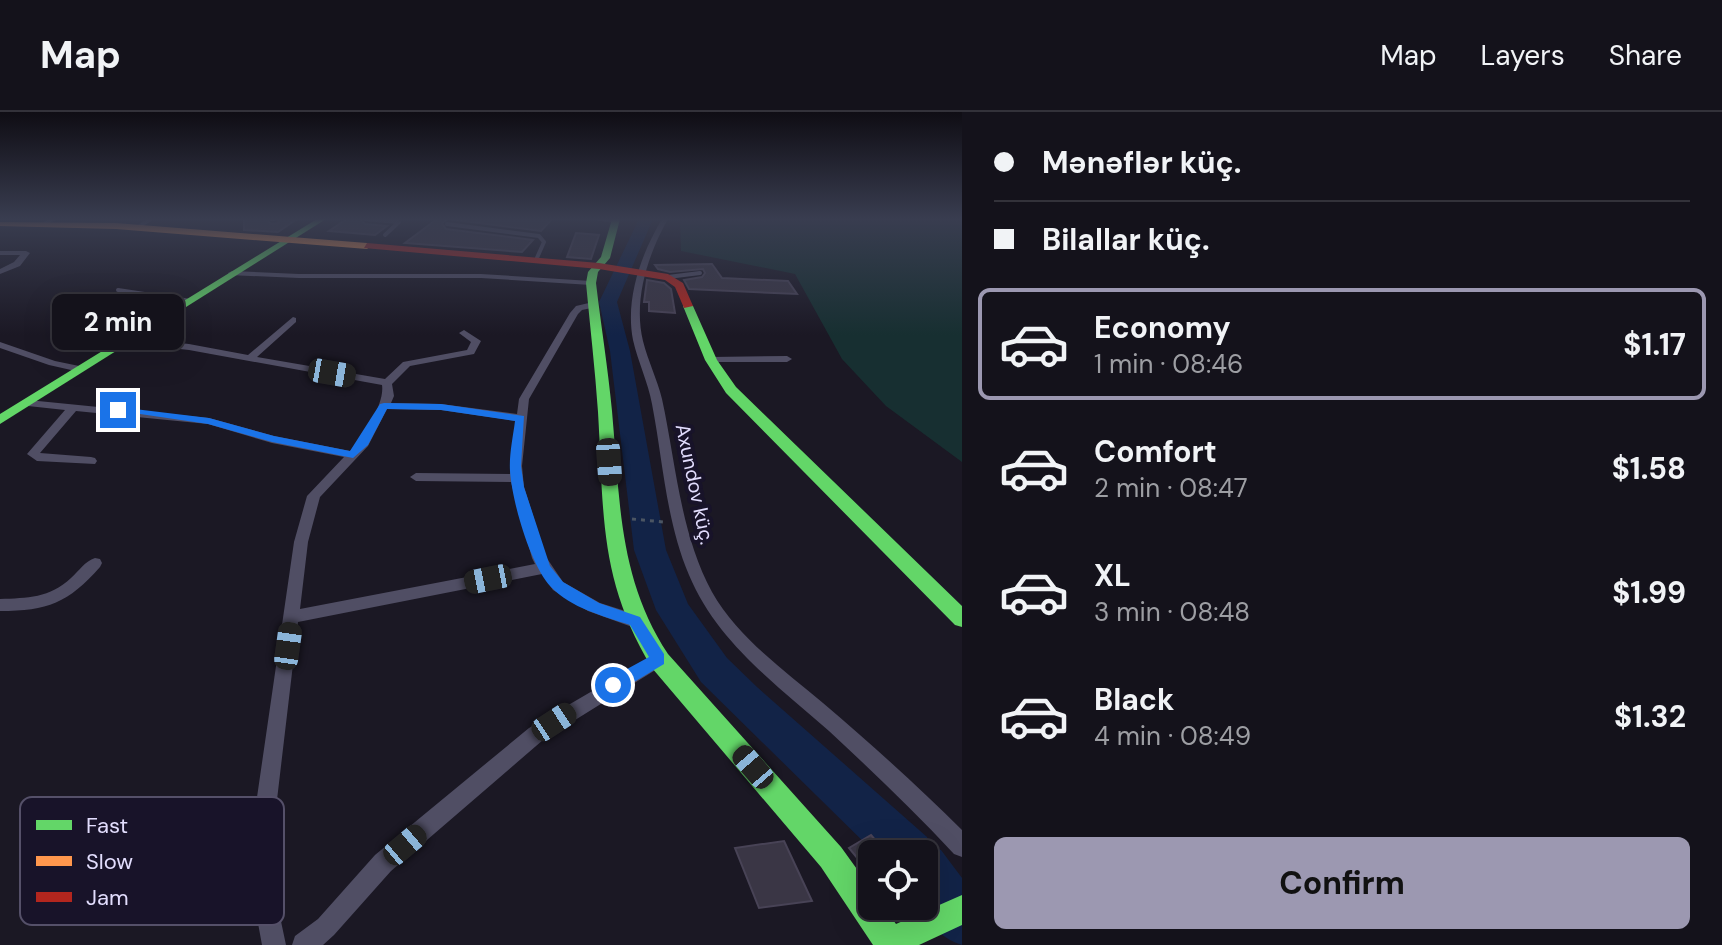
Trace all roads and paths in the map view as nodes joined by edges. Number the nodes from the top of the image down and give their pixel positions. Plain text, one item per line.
1 (22, 258) edge
2 (257, 258) edge
3 (511, 258) edge
4 (605, 258) edge
5 (644, 258) edge
6 (536, 260) joint
7 (638, 271) junction
8 (0, 272) edge
9 (600, 272) junction
10 (232, 273) junction
11 (700, 273) dead end
12 (668, 277) junction
13 (118, 290) dead end
14 (187, 301) junction
15 (593, 305) junction
16 (293, 320) dead end
17 (464, 333) dead end
18 (125, 340) junction
19 (0, 345) edge
20 (250, 358) junction
21 (787, 359) dead end
22 (711, 360) junction
23 (80, 369) junction
24 (387, 383) junction
25 (28, 403) junction
26 (384, 406) junction
27 (73, 408) junction
28 (521, 418) junction
29 (0, 420) edge
30 (353, 455) junction
31 (91, 461) dead end
32 (416, 477) dead end
33 (516, 478) junction
34 (612, 517) junction
35 (681, 524) junction
36 (95, 563) dead end
37 (544, 568) junction
38 (955, 604) edge
39 (0, 605) edge
40 (292, 617) junction
41 (962, 619) edge
42 (635, 621) junction
43 (659, 659) junction
44 (266, 797) edge
45 (962, 846) edge
46 (962, 910) edge
47 (270, 925) edge
48 (890, 944) edge
49 (274, 945) edge
50 (304, 945) edge

1 - 8 street
2 - 10 street
3 - 6 street
4 - 9 street
5 - 7 street, Axundov küç.
6 - 9 street
7 - 9 street
7 - 12 street
7 - 35 street, Axundov küç.
9 - 10 street
9 - 15 street
10 - 14 street
11 - 12 lane
12 - 22 street
13 - 14 lane
14 - 18 street
15 - 28 street
15 - 34 street
16 - 20 street
17 - 24 street
18 - 20 street
18 - 23 street
19 - 23 street
20 - 24 street
21 - 22 street
22 - 38 street
23 - 25 street
24 - 26 street
25 - 27 street
25 - 29 street
26 - 28 street
26 - 30 street
27 - 30 street
27 - 31 street
28 - 33 street
30 - 40 street
32 - 33 street
33 - 37 street
34 - 35 path
34 - 42 street
35 - 45 street, Axundov küç.
36 - 39 street
37 - 40 street
37 - 42 street
38 - 41 street
40 - 44 street
42 - 43 street
43 - 48 street
43 - 50 street
46 - 48 street
47 - 49 street

